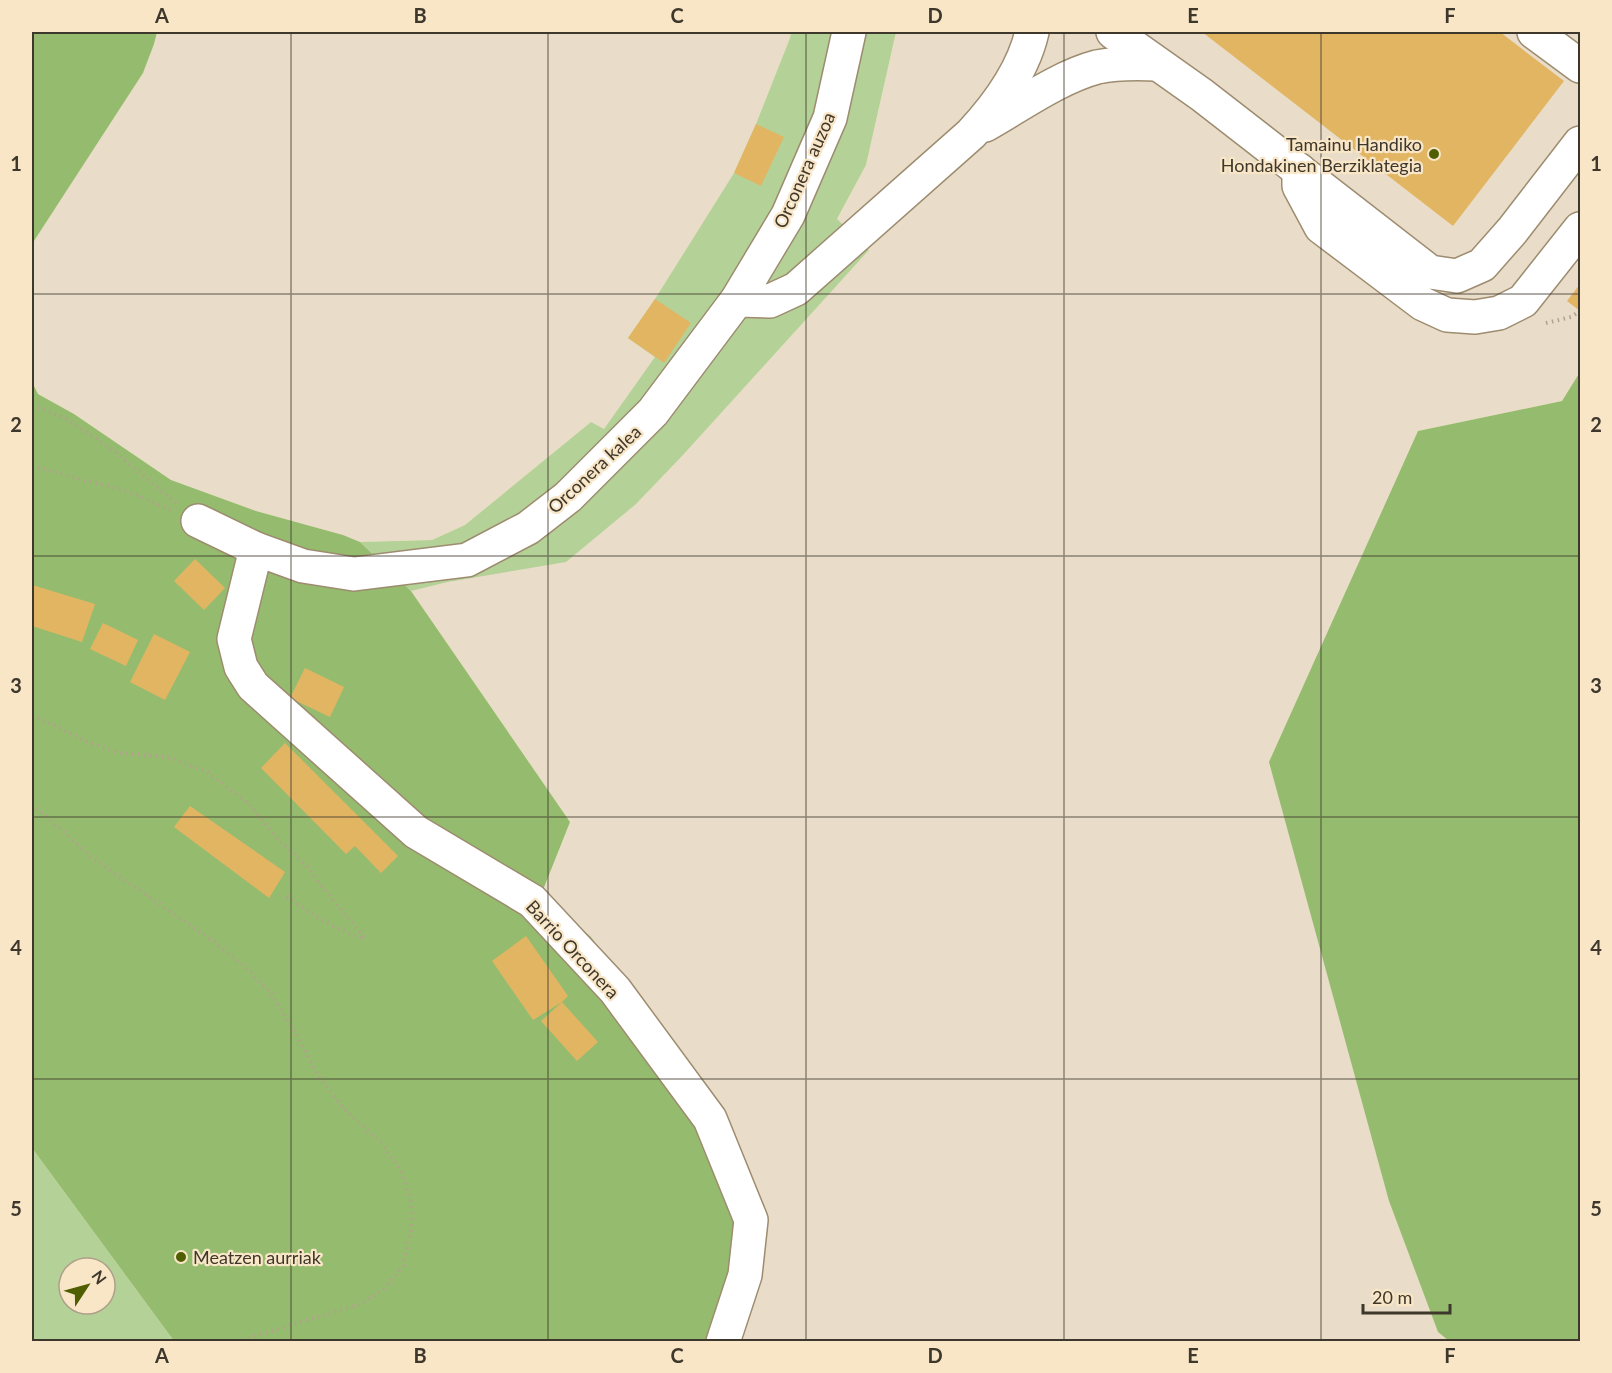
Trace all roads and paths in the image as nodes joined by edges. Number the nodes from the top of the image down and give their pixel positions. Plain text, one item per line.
1 (849, 32) edge
2 (1032, 32) edge
3 (1113, 32) edge
4 (1534, 32) edge
5 (1157, 64) junction
6 (1581, 66) edge
7 (971, 134) junction
8 (1581, 143) edge
9 (1299, 170) junction
10 (1581, 229) edge
11 (737, 300) junction
12 (32, 406) edge
13 (32, 466) edge
14 (198, 521) junction
15 (256, 549) junction
16 (32, 715) edge
17 (32, 804) edge
18 (285, 895) dead end
19 (236, 1341) edge
20 (723, 1341) edge

1 - 11 street, Orconera auzoa
2 - 7 street
3 - 5 street
4 - 6 street
5 - 7 street
5 - 9 street
7 - 11 street
8 - 9 street
9 - 10 street
11 - 15 street, Orconera kalea
12 - 14 path
13 - 14 path
14 - 15 street, Orconera kalea
15 - 20 street, Barrio Orconera
16 - 18 path
17 - 19 path

